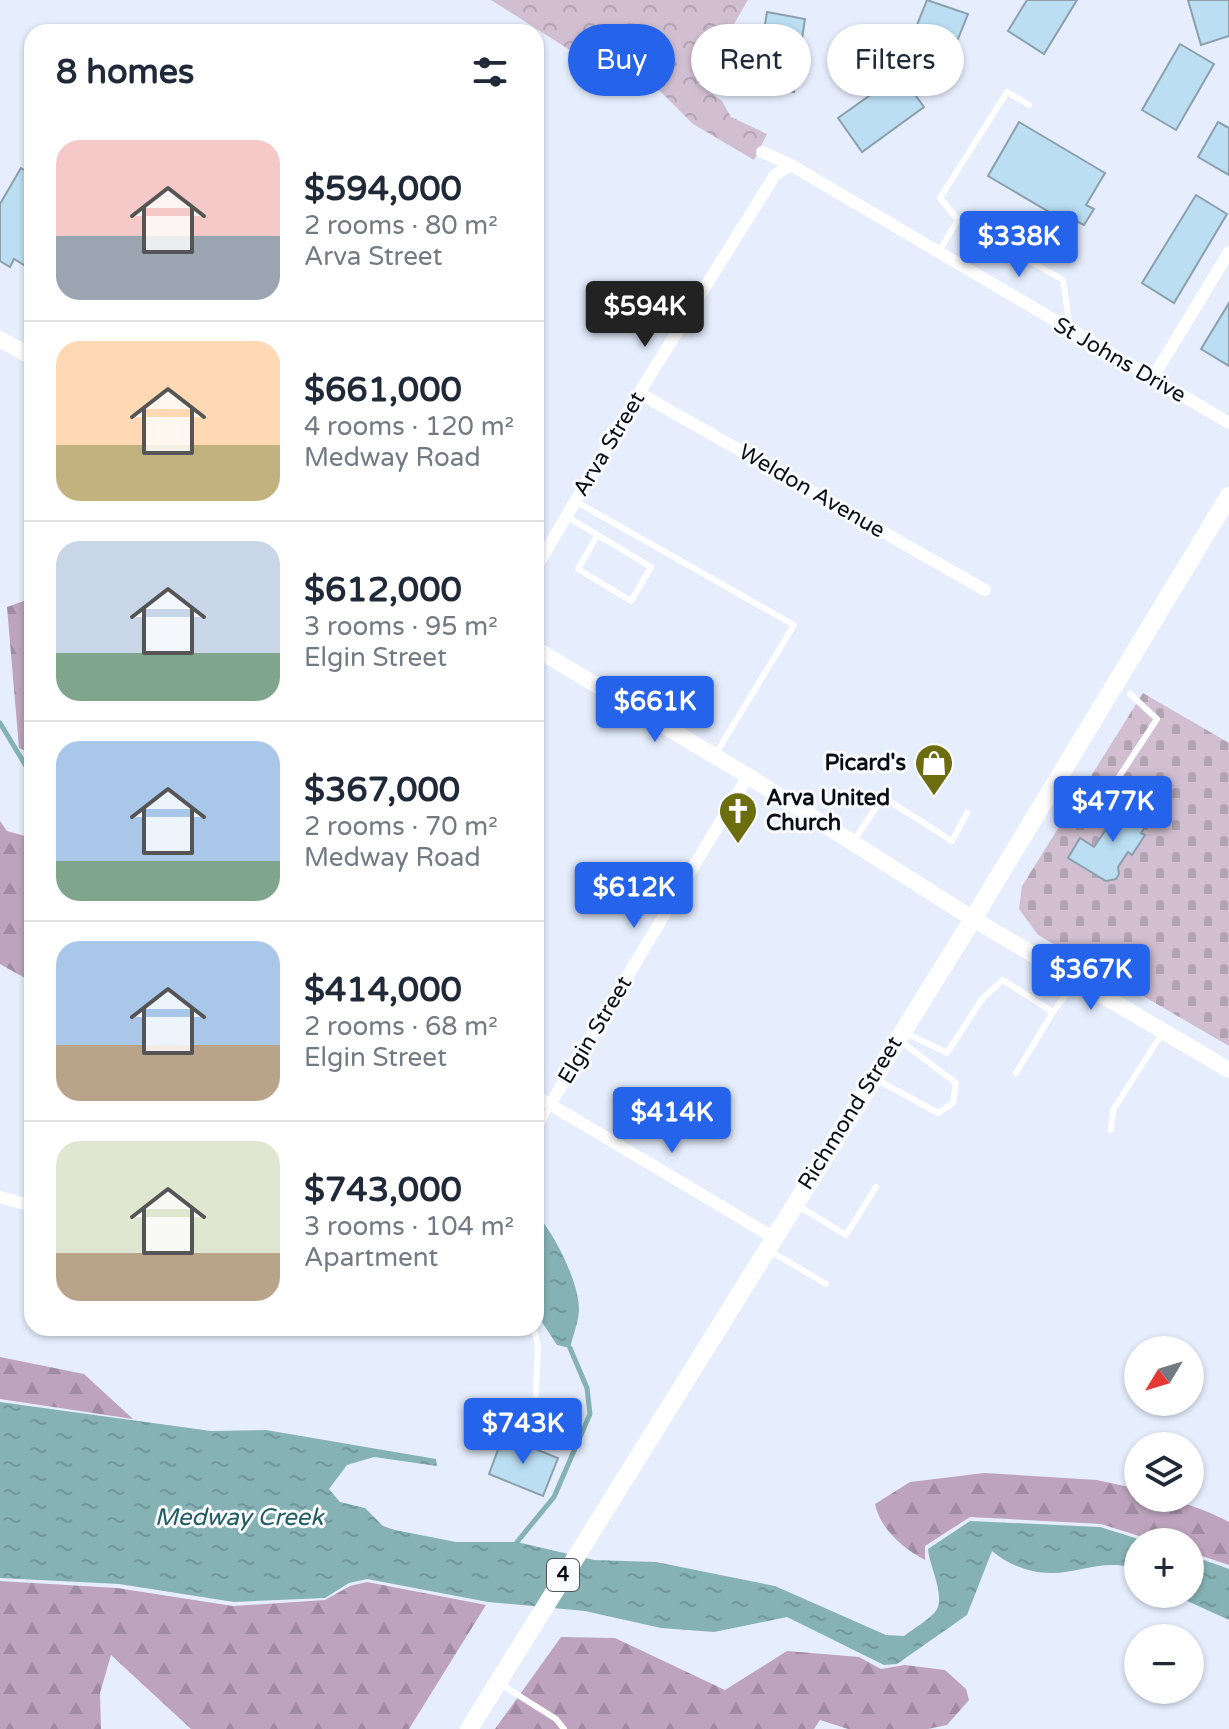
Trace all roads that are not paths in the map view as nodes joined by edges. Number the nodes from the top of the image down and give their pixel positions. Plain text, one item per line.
1 (1029, 105) dead end
2 (762, 152) dead end
3 (791, 165) junction
4 (958, 220) junction
5 (938, 252) junction
6 (1229, 252) edge
7 (1071, 331) junction
8 (0, 339) edge
9 (24, 352) edge
10 (1152, 379) junction
11 (639, 393) junction
12 (1229, 423) edge
13 (1229, 496) edge
14 (575, 501) junction
15 (566, 516) junction
16 (597, 536) junction
17 (544, 554) edge
18 (985, 590) dead end
19 (544, 654) edge
20 (1130, 694) dead end
21 (715, 756) junction
22 (748, 776) junction
23 (1050, 789) junction
24 (967, 813) dead end
25 (853, 842) junction
26 (973, 919) junction
27 (1077, 980) junction
28 (1053, 1012) junction
29 (1163, 1032) junction
30 (900, 1034) junction
31 (1229, 1070) edge
32 (1016, 1073) dead end
33 (873, 1077) junction
34 (544, 1100) edge
35 (551, 1103) junction
36 (544, 1119) edge
37 (1111, 1130) dead end
38 (876, 1187) dead end
39 (0, 1197) edge
40 (794, 1203) junction
41 (24, 1204) edge
42 (770, 1243) junction
43 (826, 1284) dead end
44 (536, 1336) edge
45 (534, 1429) dead end
46 (498, 1682) junction
47 (469, 1729) edge
48 (564, 1729) edge

1 - 4 lane
2 - 3 street, St Johns Drive
3 - 5 street, St Johns Drive
3 - 11 street, Arva Street
4 - 5 lane
4 - 7 lane
5 - 7 street, St Johns Drive
6 - 10 street
7 - 10 street, St Johns Drive
8 - 9 main road
10 - 12 street, St Johns Drive
11 - 14 street, Arva Street
11 - 18 street, Weldon Avenue
13 - 23 main road, Richmond Street
14 - 15 street, Arva Street
14 - 21 lane
15 - 16 lane
15 - 17 street, Arva Street
16 - 16 lane
19 - 21 main road
20 - 23 lane
21 - 22 main road
22 - 25 main road
22 - 35 street, Elgin Street
23 - 26 main road, Richmond Street
24 - 25 lane
25 - 26 main road
26 - 27 main road
26 - 30 main road, Richmond Street
27 - 28 lane
27 - 29 main road
28 - 30 lane
28 - 32 lane
29 - 31 main road
29 - 37 lane
30 - 33 main road, Richmond Street
30 - 33 lane
33 - 40 main road, Richmond Street
34 - 35 street
35 - 36 lane
35 - 42 street, Elgin Street
38 - 40 lane
39 - 41 street
40 - 42 main road, Richmond Street
42 - 43 lane
42 - 46 main road, Richmond Street / 4
44 - 45 lane
46 - 47 main road, Richmond Street / 4
46 - 48 lane

